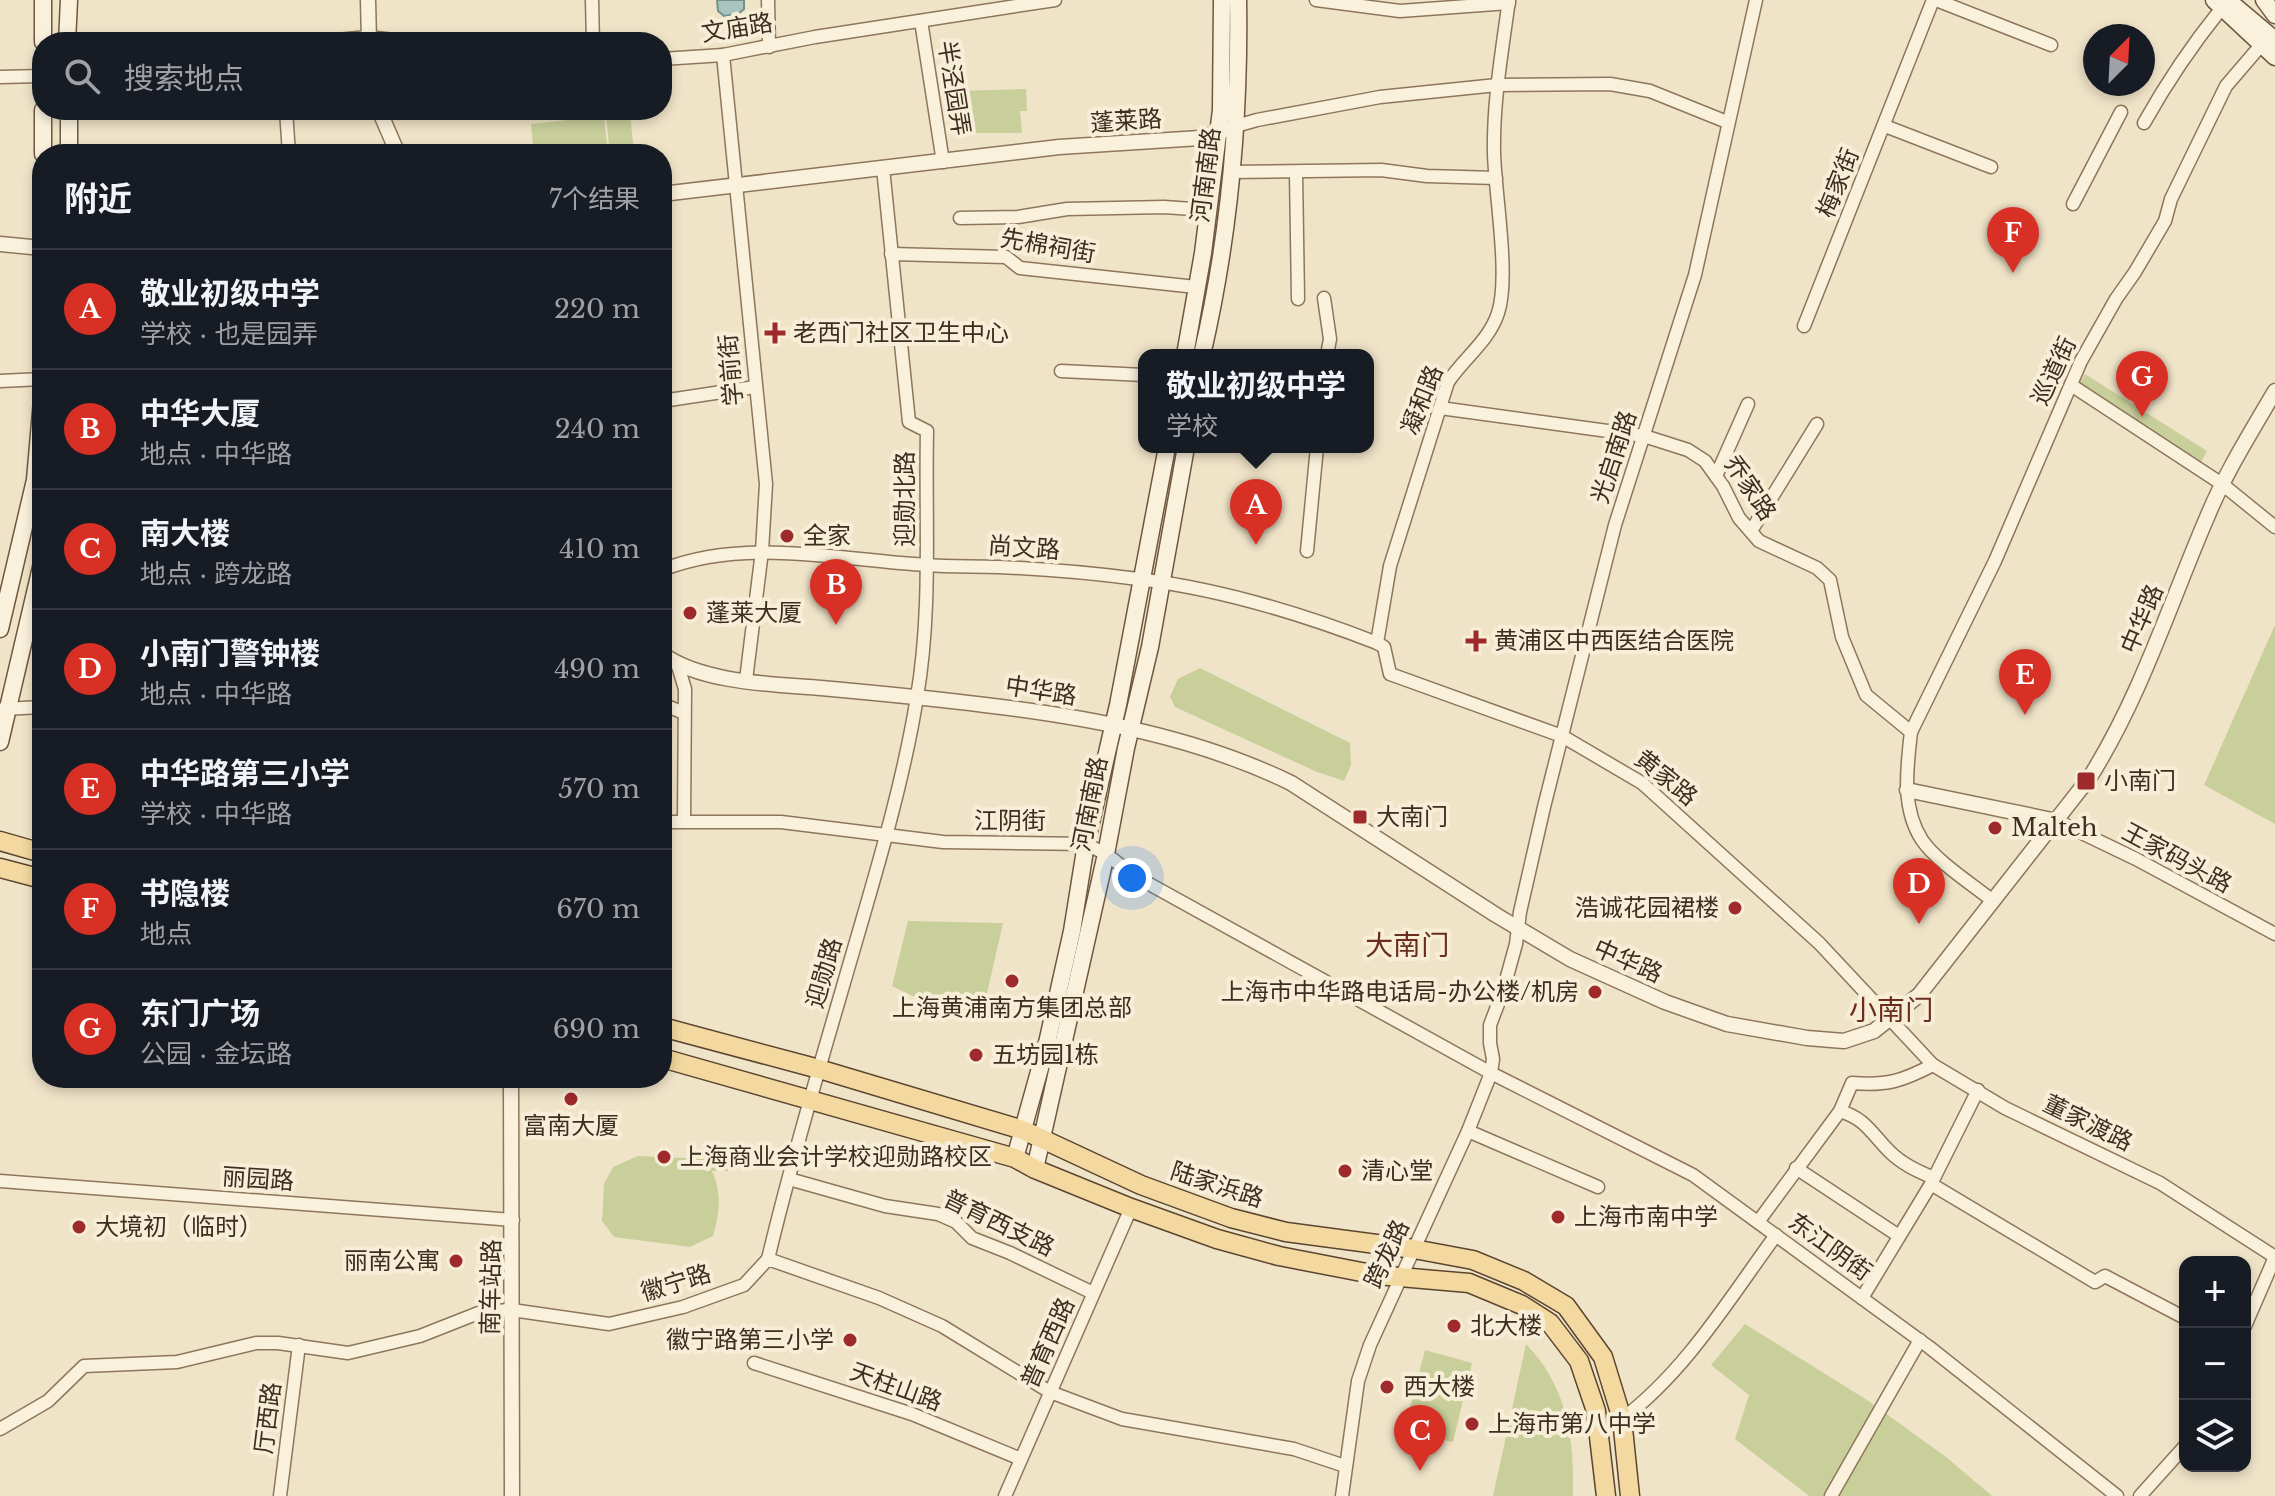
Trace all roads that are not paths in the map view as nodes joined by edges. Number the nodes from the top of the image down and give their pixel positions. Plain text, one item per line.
1 (43, 0) edge
2 (69, 0) edge
3 (368, 0) edge
4 (592, 0) edge
5 (768, 0) edge
6 (1055, 0) edge
7 (1222, 0) edge
8 (1238, 0) edge
9 (1316, 0) edge
10 (1756, 0) edge
11 (1935, 0) edge
12 (2264, 0) edge
13 (1509, 1) edge
14 (1034, 2) edge
15 (2218, 3) edge
16 (2275, 15) edge
17 (921, 21) junction
18 (43, 32) edge
19 (67, 32) edge
20 (369, 32) edge
21 (593, 32) edge
22 (2268, 42) edge
23 (2051, 45) dead end
24 (769, 47) junction
25 (723, 55) junction
26 (2275, 57) edge
27 (672, 58) edge
28 (32, 76) edge
29 (0, 77) edge
30 (1497, 85) junction
31 (2121, 112) dead end
32 (43, 120) edge
33 (69, 120) edge
34 (287, 120) edge
35 (383, 120) edge
36 (1727, 122) junction
37 (2144, 123) dead end
38 (1236, 126) junction
39 (1885, 126) junction
40 (1219, 132) junction
41 (43, 144) edge
42 (69, 144) edge
43 (288, 144) edge
44 (394, 144) edge
45 (943, 162) junction
46 (1991, 167) dead end
47 (883, 168) junction
48 (1230, 172) junction
49 (1296, 173) junction
50 (1496, 178) junction
51 (735, 186) junction
52 (672, 193) edge
53 (2073, 204) dead end
54 (1207, 210) junction
55 (960, 218) dead end
56 (0, 244) edge
57 (32, 247) edge
58 (891, 254) junction
59 (1196, 287) junction
60 (1324, 298) dead end
61 (1298, 299) dead end
62 (1804, 326) dead end
63 (1186, 349) edge
64 (1203, 349) edge
65 (1328, 349) edge
66 (1061, 371) dead end
67 (1138, 375) edge
68 (32, 379) edge
69 (0, 381) edge
70 (2071, 385) junction
71 (755, 387) junction
72 (2275, 391) edge
73 (672, 399) edge
74 (1748, 404) dead end
75 (1440, 408) junction
76 (1817, 424) dead end
77 (1644, 436) junction
78 (1166, 453) edge
79 (1185, 453) edge
80 (1316, 453) edge
81 (1716, 476) junction
82 (2222, 484) junction
83 (32, 493) edge
84 (2275, 527) edge
85 (1751, 531) junction
86 (762, 551) junction
87 (1307, 551) dead end
88 (672, 566) edge
89 (928, 566) junction
90 (1140, 579) junction
91 (1161, 583) junction
92 (32, 601) edge
93 (0, 629) edge
94 (1377, 643) junction
95 (672, 662) edge
96 (678, 666) junction
97 (746, 680) junction
98 (917, 697) junction
99 (32, 708) edge
100 (672, 708) edge
101 (4, 709) edge
102 (684, 713) junction
103 (1121, 728) junction
104 (1911, 732) junction
105 (1562, 736) junction
106 (0, 742) edge
107 (1907, 790) junction
108 (684, 820) junction
109 (672, 821) edge
110 (2057, 821) junction
111 (886, 836) junction
112 (0, 841) edge
113 (1086, 844) junction
114 (32, 850) edge
115 (1106, 854) junction
116 (0, 868) edge
117 (32, 876) edge
118 (1993, 901) junction
119 (1518, 928) junction
120 (2275, 934) edge
121 (1891, 1018) junction
122 (672, 1030) edge
123 (672, 1061) edge
124 (1933, 1065) junction
125 (819, 1069) junction
126 (1491, 1073) junction
127 (511, 1088) edge
128 (1978, 1090) junction
129 (809, 1099) junction
130 (1840, 1111) junction
131 (1023, 1130) junction
132 (1468, 1131) junction
133 (1044, 1140) junction
134 (1015, 1158) junction
135 (1796, 1168) junction
136 (1035, 1169) junction
137 (789, 1179) junction
138 (0, 1181) edge
139 (1932, 1181) junction
140 (1598, 1187) dead end
141 (1131, 1208) junction
142 (513, 1220) junction
143 (1758, 1222) junction
144 (1776, 1235) junction
145 (1899, 1236) junction
146 (1414, 1249) junction
147 (2275, 1257) edge
148 (768, 1259) junction
149 (1399, 1277) junction
150 (1093, 1293) junction
151 (1862, 1298) junction
152 (512, 1310) junction
153 (2251, 1312) edge
154 (2179, 1315) edge
155 (1920, 1340) junction
156 (299, 1345) junction
157 (754, 1363) dead end
158 (1050, 1392) junction
159 (1622, 1419) junction
160 (0, 1429) edge
161 (2179, 1454) edge
162 (1021, 1459) junction
163 (1345, 1466) junction
164 (2148, 1493) edge
165 (280, 1496) edge
166 (512, 1496) edge
167 (1005, 1496) edge
168 (1342, 1496) edge
169 (1606, 1496) edge
170 (1630, 1496) edge
171 (1831, 1496) edge
172 (2117, 1496) edge

1 - 18 main road
2 - 19 main road
3 - 20 street
4 - 21 street
5 - 24 street
6 - 14 street, 文庙路
7 - 40 main road, 河南南路
8 - 38 main road, 河南南路
9 - 13 street
10 - 36 street, 光启南路
11 - 23 street
11 - 39 street, 梅家街
12 - 16 main road
13 - 30 street, 凝和路
14 - 17 street, 文庙路
15 - 22 main road
15 - 37 street
17 - 24 street, 文庙路
17 - 45 street, 半泾园弄
22 - 26 main road
22 - 70 street, 巡道街
24 - 25 street, 文庙路
25 - 27 street, 文庙路
25 - 51 street, 学前街
28 - 29 street
30 - 36 street, 蓬莱路
30 - 38 street, 蓬莱路
30 - 50 street, 凝和路
31 - 53 street
32 - 41 main road
33 - 42 main road
34 - 43 street
35 - 44 street
36 - 77 street, 光启南路
38 - 40 street, 蓬莱路
38 - 48 main road, 河南南路
39 - 46 street
39 - 62 street, 梅家街
40 - 45 street, 蓬莱路
40 - 54 main road, 河南南路
45 - 47 street, 蓬莱路
47 - 51 street, 蓬莱路
47 - 58 street, 迎勋北路
48 - 49 street
48 - 64 main road, 河南南路
49 - 50 street
49 - 61 street
50 - 75 street, 凝和路
51 - 52 street, 蓬莱路
51 - 71 street, 学前街
54 - 55 street
54 - 59 main road, 河南南路
56 - 57 street
58 - 59 street, 先棉祠街
58 - 89 street, 迎勋北路
59 - 63 main road, 河南南路
60 - 65 street
66 - 67 street
68 - 69 street
70 - 82 street
70 - 104 street, 巡道街
71 - 73 street
71 - 86 street, 学前街
72 - 82 street, 中华路
74 - 81 street
75 - 77 street, 乔家路
75 - 94 street, 凝和路
76 - 85 street
77 - 81 street, 乔家路
77 - 105 street, 光启南路
78 - 90 main road, 河南南路
79 - 91 main road, 河南南路
80 - 87 street
81 - 85 street, 乔家路
82 - 84 street
82 - 110 street, 中华路
83 - 93 main road
85 - 104 street, 乔家路
86 - 88 street, 尚文路
86 - 89 street, 尚文路
86 - 97 street, 学前街
89 - 90 street, 尚文路
89 - 98 street, 迎勋北路
90 - 91 street, 尚文路
90 - 103 main road, 河南南路
91 - 94 street, 尚文路
91 - 103 main road, 河南南路
92 - 101 main road
94 - 105 street, 黄家路
95 - 96 street, 中华路
96 - 97 street, 中华路
96 - 102 street
97 - 98 street, 中华路
98 - 103 street, 中华路
98 - 111 street, 迎勋路
99 - 101 street
100 - 102 street
101 - 106 main road
102 - 108 street
103 - 113 main road, 河南南路
103 - 115 main road, 河南南路
103 - 119 street, 中华路
104 - 107 street
105 - 119 street, 光启南路
105 - 121 street, 黄家路
107 - 110 street
107 - 118 street
108 - 109 street, 江阴街
108 - 111 street, 江阴街
110 - 118 street, 中华路
110 - 120 street, 王家码头路
111 - 113 street, 江阴街
111 - 125 street, 迎勋路
112 - 114 main road
113 - 115 street, 江阴街
113 - 131 main road, 河南南路
115 - 126 street, 江阴街
115 - 133 main road, 河南南路
116 - 117 main road
118 - 121 street, 中华路
119 - 121 street, 中华路
119 - 126 street, 跨龙路
121 - 124 street, 董家渡路
122 - 125 main road, 陆家浜路
123 - 129 main road, 陆家浜路
124 - 128 street, 董家渡路
124 - 130 street
125 - 129 street, 迎勋路
125 - 131 main road, 陆家浜路
126 - 132 street, 跨龙路
126 - 143 street, 东江阴街
127 - 142 street, 南车站路
128 - 139 street
128 - 147 street, 董家渡路
129 - 134 main road, 陆家浜路
129 - 137 street, 迎勋路
130 - 135 street
130 - 139 street
131 - 133 main road, 陆家浜路
131 - 134 main road, 河南南路
132 - 140 street
132 - 146 street, 跨龙路
133 - 136 main road, 河南南路
133 - 146 main road, 陆家浜路
134 - 136 main road, 陆家浜路
135 - 143 street
135 - 145 street
136 - 141 main road, 陆家浜路
137 - 148 street, 迎勋路
137 - 150 street, 普育西支路
138 - 142 street, 丽园路
139 - 145 street
139 - 154 street
141 - 149 main road, 陆家浜路
141 - 150 street, 普育西路
142 - 152 street, 南车站路
143 - 144 street, 东江阴街
144 - 151 street, 东江阴街
144 - 159 street
145 - 151 street
146 - 149 street, 跨龙路
146 - 159 main road, 陆家浜路
147 - 153 street
148 - 152 street, 徽宁路
148 - 158 street
149 - 163 street, 跨龙路
149 - 169 main road, 陆家浜路
150 - 158 street, 普育西路
151 - 155 street, 东江阴街
152 - 156 street, 徽宁路
152 - 166 street, 南车站路
155 - 171 street
155 - 172 street, 东江阴街
156 - 160 street, 徽宁路
156 - 165 street, 厅西路
157 - 162 street, 天柱山路
158 - 162 street, 普育西路
158 - 163 street
159 - 170 main road, 陆家浜路
161 - 164 street
162 - 167 street, 普育西路
163 - 168 street, 跨龙路

